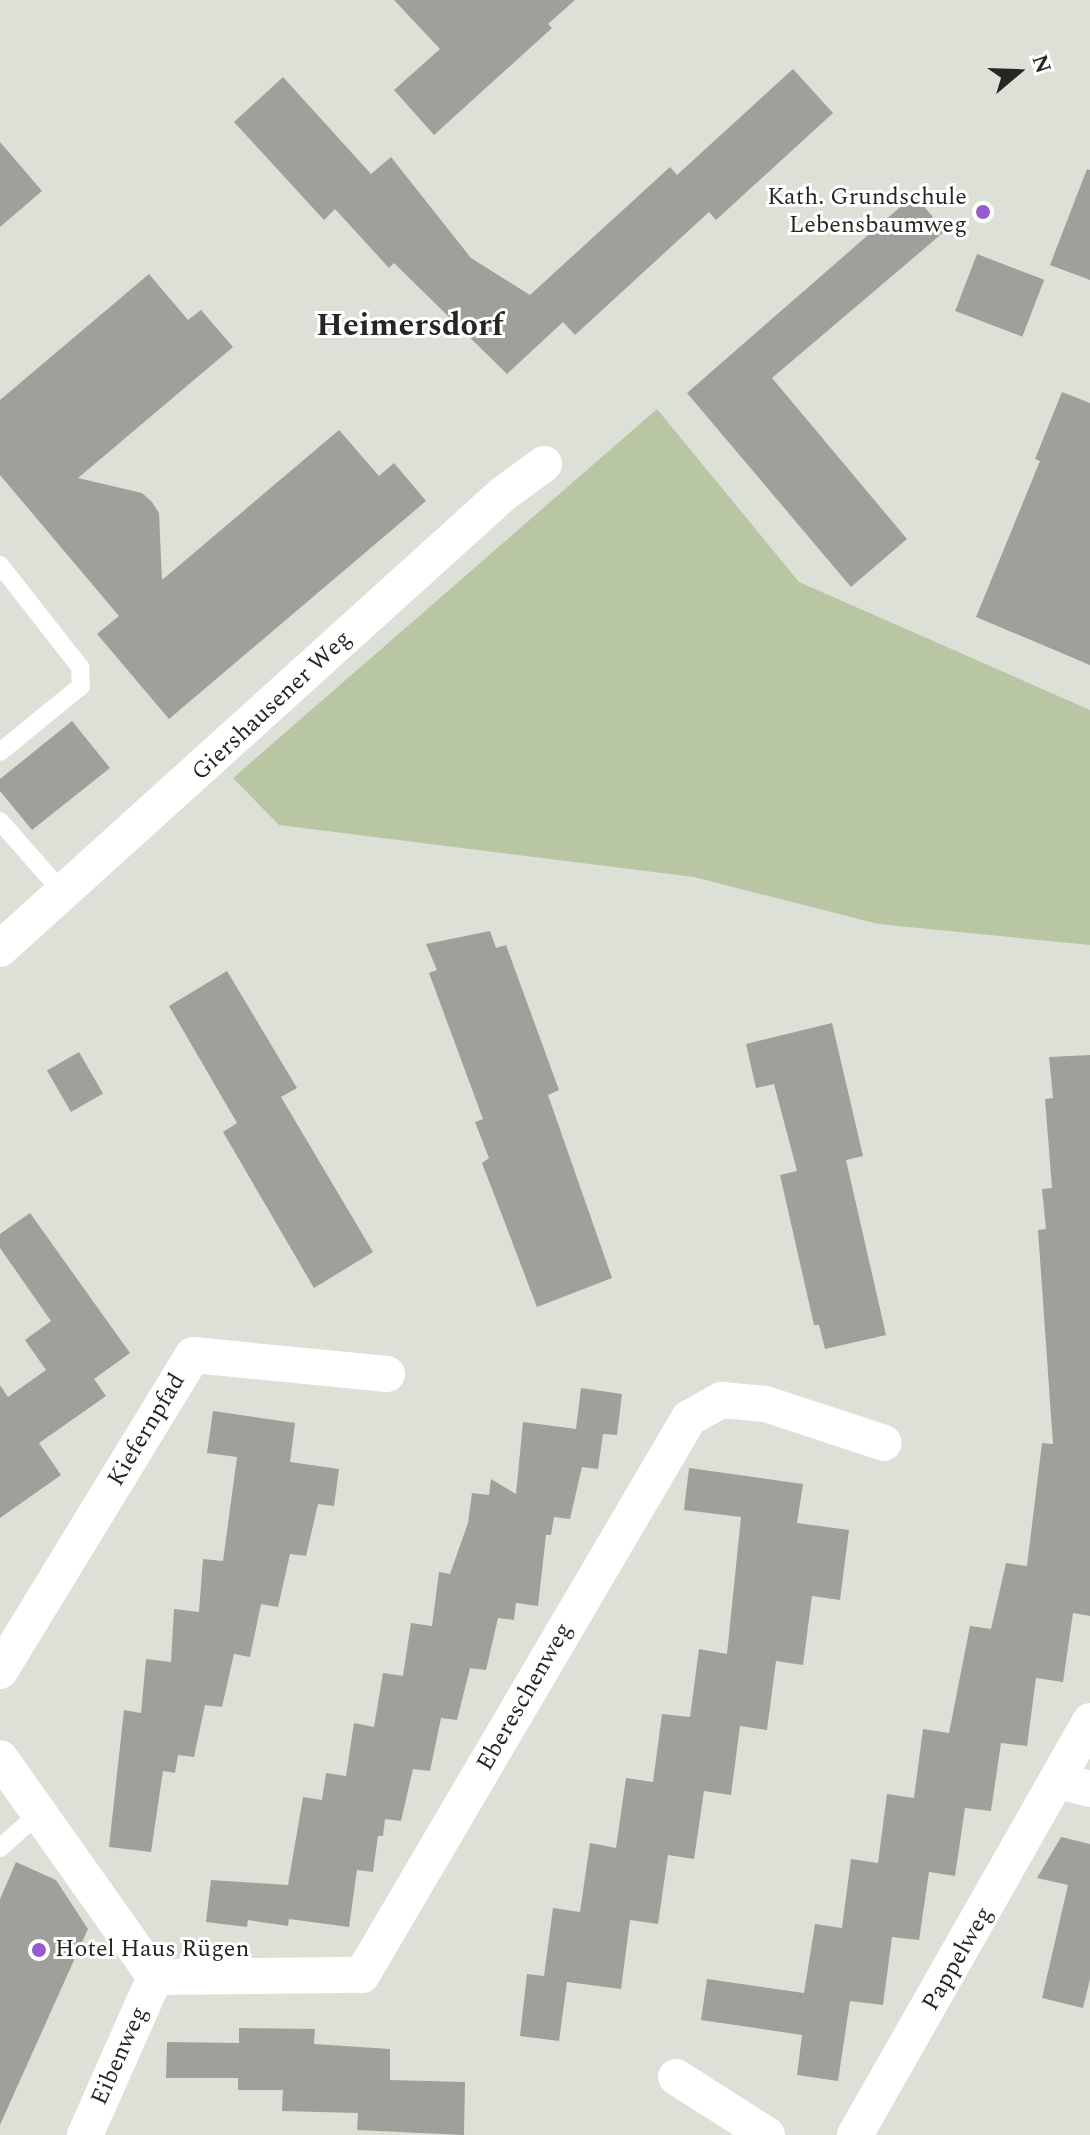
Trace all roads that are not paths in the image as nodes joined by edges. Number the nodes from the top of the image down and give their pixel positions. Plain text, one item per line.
1 (544, 464) dead end
2 (0, 565) edge
3 (0, 752) edge
4 (0, 821) edge
5 (63, 893) junction
6 (0, 949) edge
7 (387, 1374) dead end
8 (884, 1443) dead end
9 (0, 1671) edge
10 (1090, 1721) edge
11 (0, 1758) edge
12 (1074, 1785) edge
13 (38, 1814) junction
14 (0, 1848) edge
15 (155, 1977) junction
16 (676, 2077) dead end
17 (85, 2135) edge
18 (767, 2135) edge
19 (855, 2135) edge

1 - 5 street, Giershausener Weg
2 - 3 lane
4 - 5 lane
5 - 6 street, Giershausener Weg
7 - 9 street, Kiefernpfad
8 - 15 street, Ebereschenweg
10 - 12 street, Pappelweg
11 - 13 street
12 - 19 street, Pappelweg
13 - 14 lane
13 - 15 street
15 - 17 street, Eibenweg
16 - 18 street

